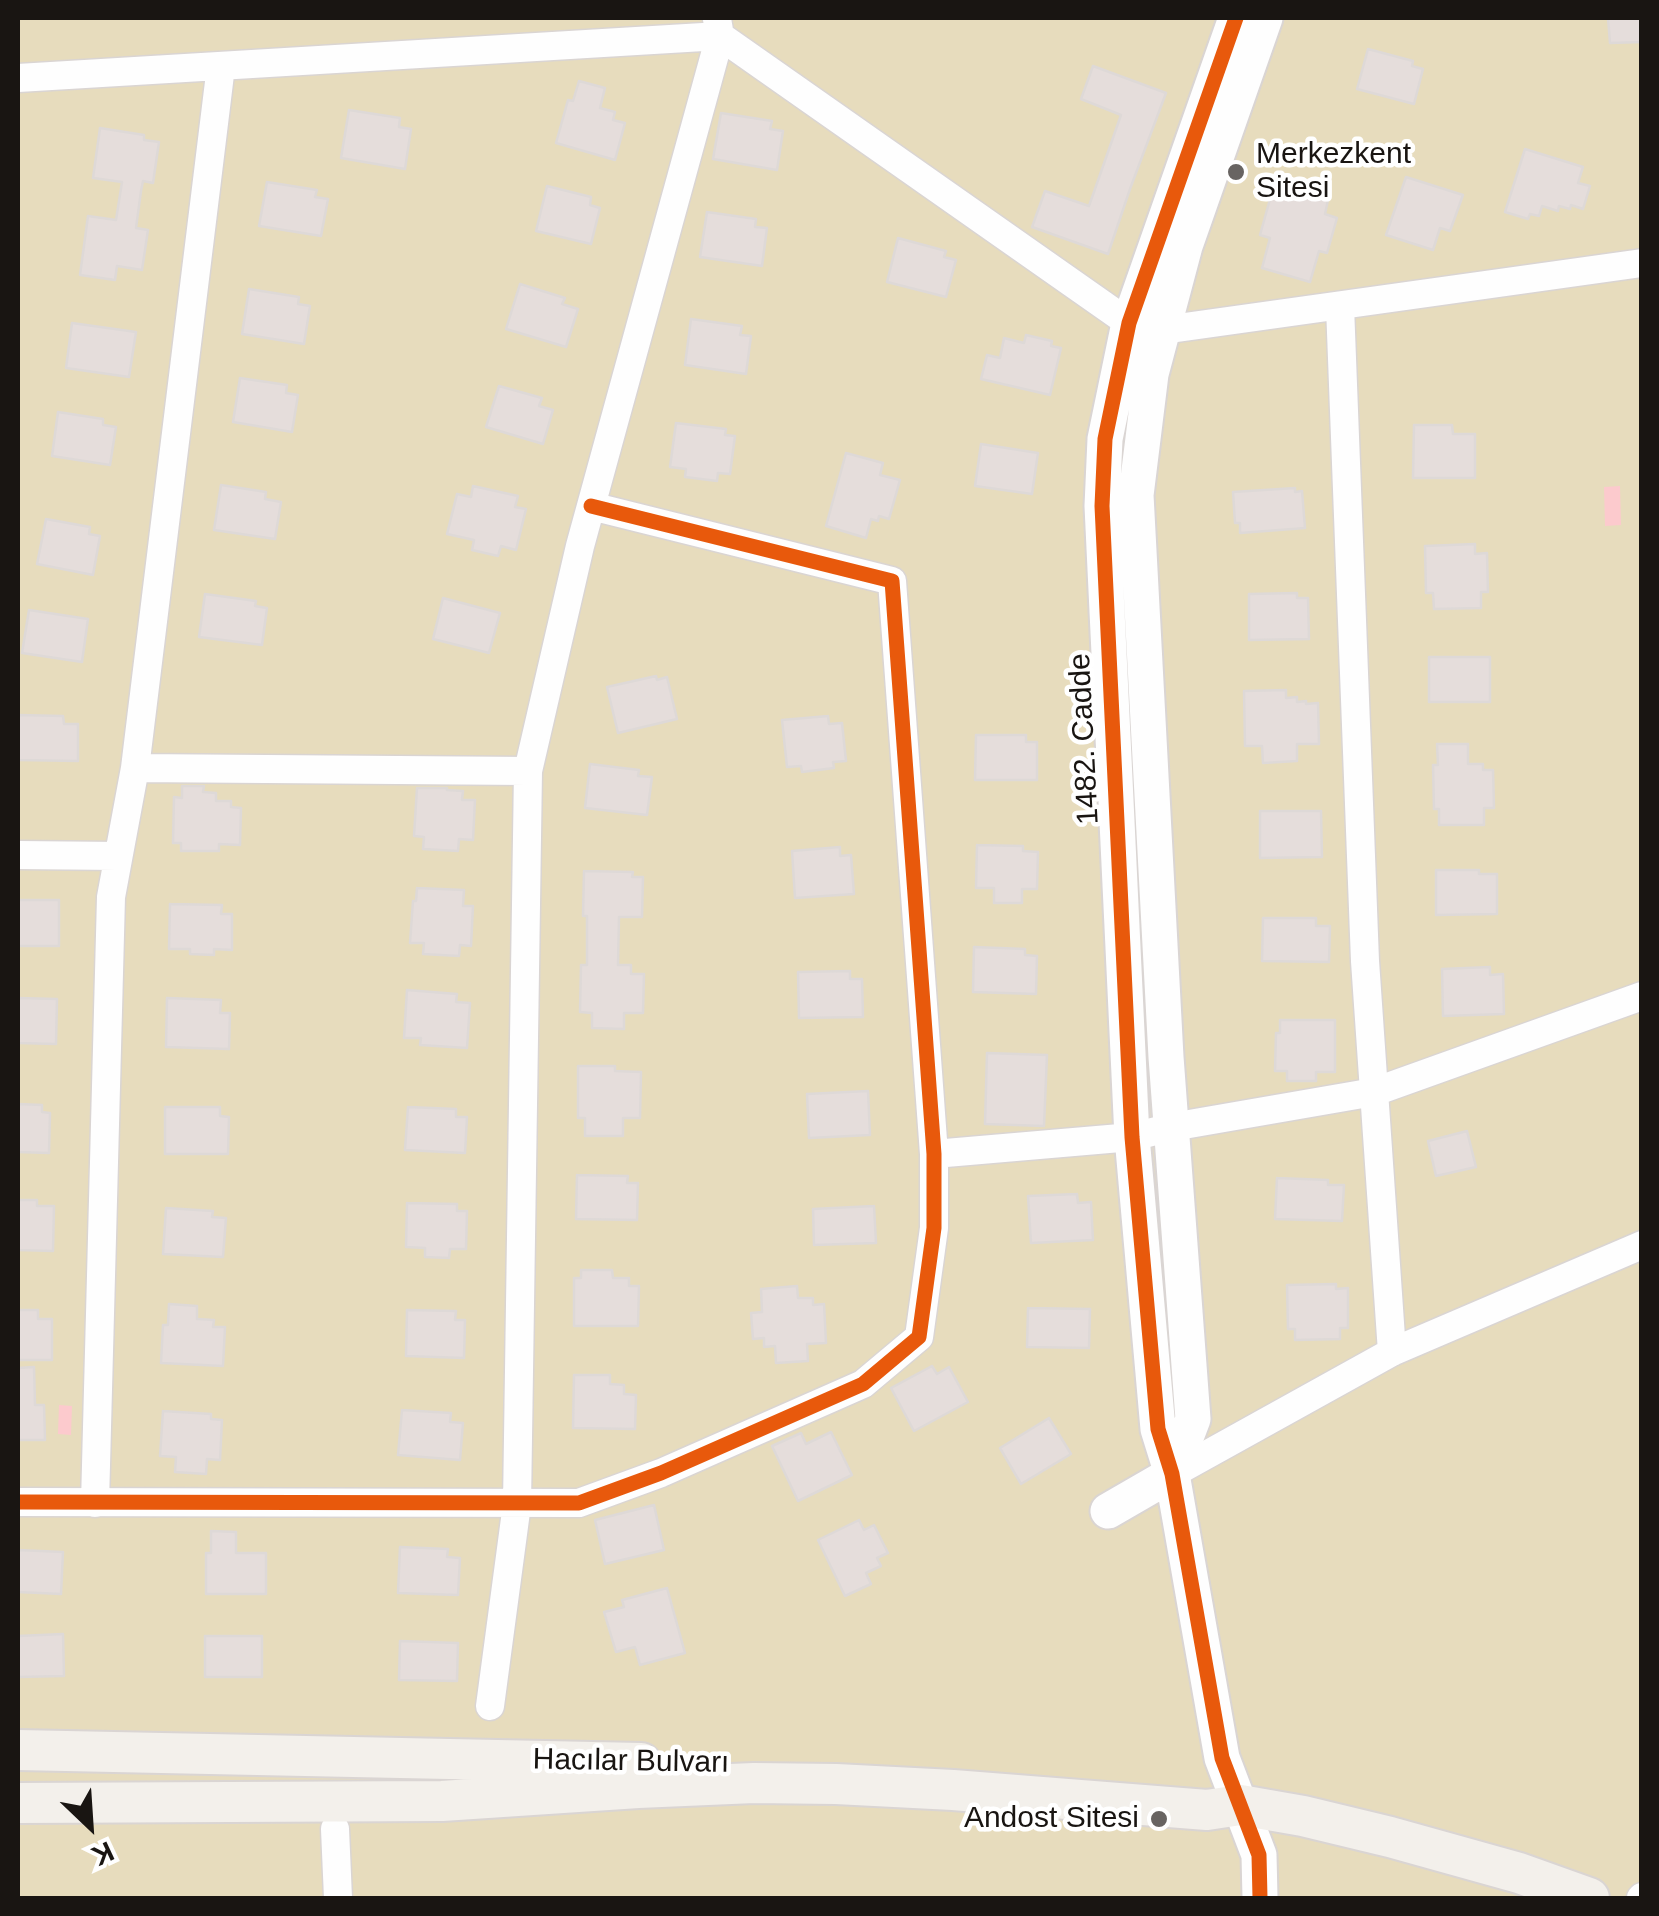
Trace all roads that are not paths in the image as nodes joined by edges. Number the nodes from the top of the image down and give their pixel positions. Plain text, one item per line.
1 (1236, 18) edge
2 (1265, 18) edge
3 (718, 26) edge
4 (222, 66) junction
5 (18, 78) edge
6 (1642, 263) edge
7 (1340, 306) junction
8 (1146, 327) junction
9 (591, 506) junction
10 (134, 768) junction
11 (528, 771) junction
12 (18, 854) edge
13 (118, 856) junction
14 (1642, 996) edge
15 (1374, 1092) junction
16 (1172, 1127) junction
17 (1132, 1137) junction
18 (934, 1154) junction
19 (1642, 1246) edge
20 (1392, 1352) junction
21 (1172, 1474) junction
22 (18, 1502) edge
23 (95, 1503) junction
24 (518, 1504) junction
25 (1108, 1511) dead end
26 (490, 1706) dead end
27 (18, 1750) edge
28 (18, 1803) edge
29 (1240, 1806) junction
30 (335, 1829) dead end
31 (338, 1898) edge
32 (1260, 1898) edge
33 (1589, 1898) edge

1 - 8 street, 1482. Cadde
2 - 8 street, 1482. Cadde
3 - 4 street
3 - 8 street
3 - 9 street
4 - 5 street
4 - 10 street
6 - 7 street
7 - 8 street
7 - 15 street
8 - 16 street, 1482. Cadde
8 - 17 street, 1482. Cadde
9 - 11 street
9 - 18 street
10 - 11 street
10 - 13 street
11 - 24 street
12 - 13 street
13 - 23 street
14 - 15 street
15 - 16 street
15 - 20 street
16 - 17 street
16 - 21 street, 1482. Cadde
17 - 18 street
17 - 21 street, 1482. Cadde
18 - 24 street
19 - 20 street
20 - 21 street
21 - 25 street
21 - 29 street
22 - 23 street
23 - 24 street
24 - 26 street
27 - 29 main road, Hacılar Bulvarı
28 - 29 main road, Hacılar Bulvarı
29 - 32 street
29 - 33 main road, Hacılar Bulvarı
30 - 31 street

